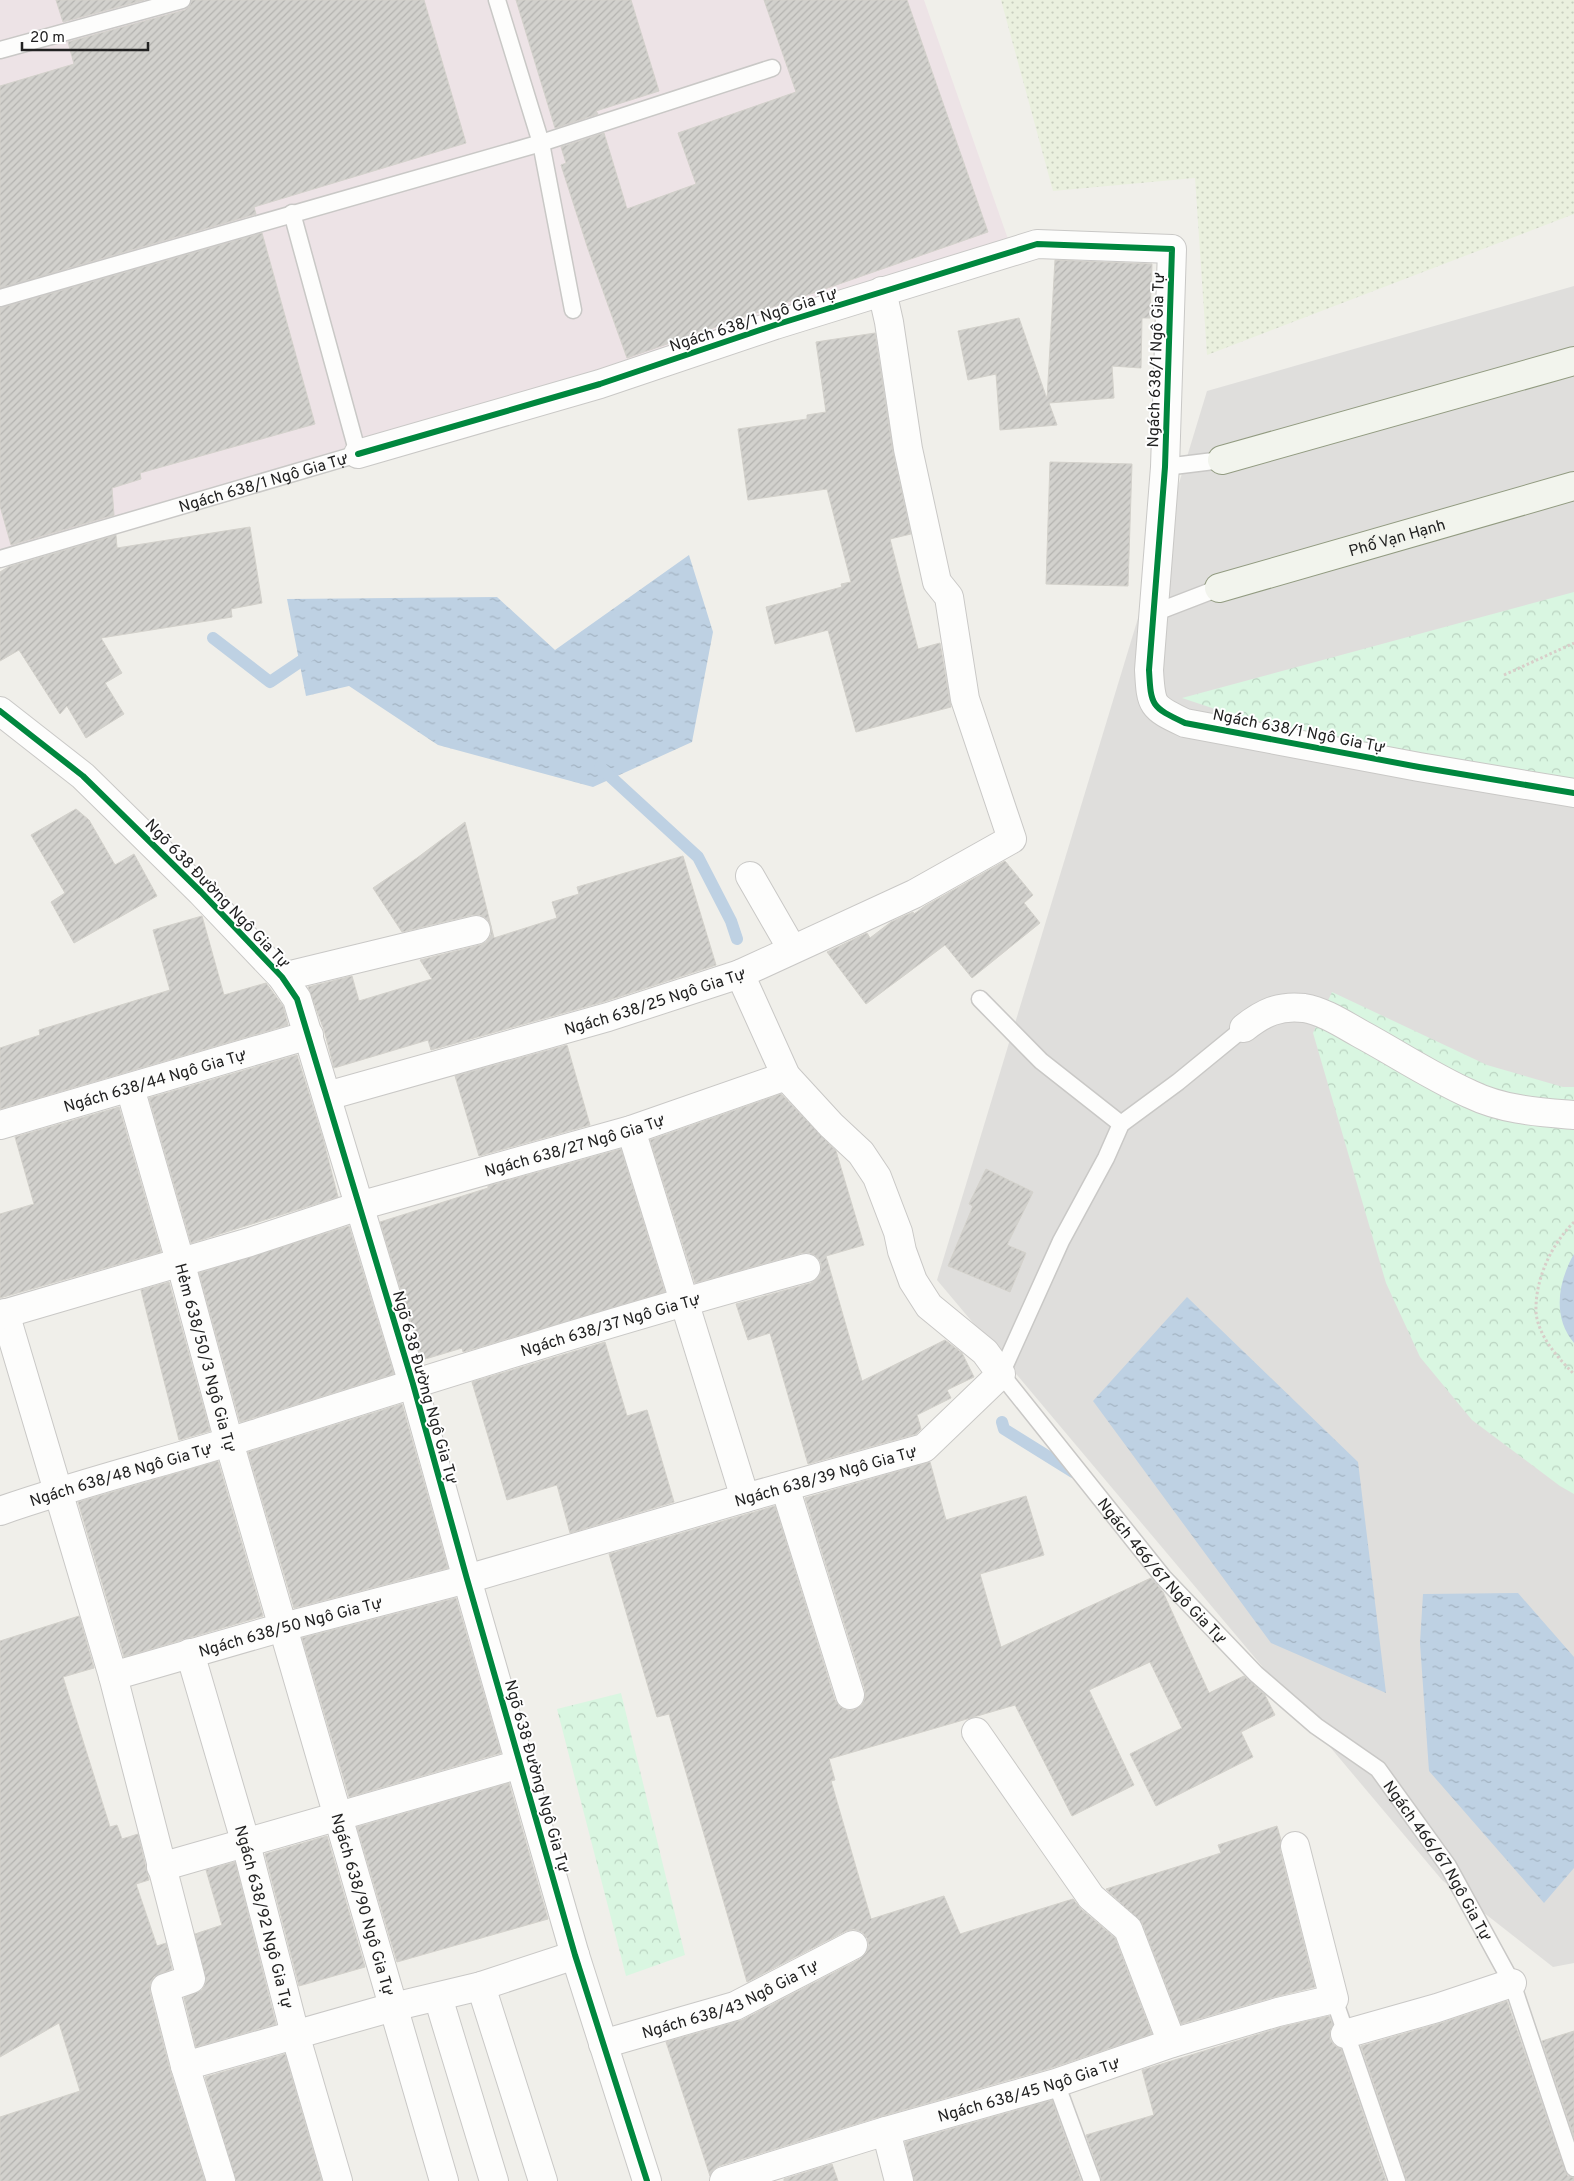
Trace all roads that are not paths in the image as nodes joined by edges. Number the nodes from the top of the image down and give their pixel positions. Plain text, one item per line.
1 (182, 0) edge
2 (497, 0) edge
3 (0, 50) edge
4 (772, 68) dead end
5 (541, 143) junction
6 (292, 213) junction
7 (882, 291) junction
8 (0, 298) edge
9 (573, 310) dead end
10 (1574, 360) edge
11 (358, 454) junction
12 (1222, 460) joint
13 (1165, 467) junction
14 (1574, 486) edge
15 (0, 559) edge
16 (1219, 588) joint
17 (1154, 613) junction
18 (0, 710) edge
19 (1574, 793) edge
20 (750, 876) dead end
21 (476, 930) dead end
22 (792, 949) junction
23 (740, 974) junction
24 (282, 977) junction
25 (980, 999) dead end
26 (1244, 1028) joint
27 (309, 1035) junction
28 (786, 1076) junction
29 (130, 1088) junction
30 (327, 1096) junction
31 (1574, 1115) edge
32 (1121, 1124) junction
33 (0, 1125) edge
34 (630, 1130) junction
35 (359, 1206) junction
36 (180, 1261) junction
37 (806, 1268) dead end
38 (684, 1301) junction
39 (3, 1314) edge
40 (1001, 1374) junction
41 (413, 1384) junction
42 (229, 1442) junction
43 (785, 1487) junction
44 (58, 1490) junction
45 (745, 1498) junction
46 (0, 1511) edge
47 (467, 1579) junction
48 (283, 1627) junction
49 (190, 1653) junction
50 (113, 1676) junction
51 (850, 1695) dead end
52 (976, 1732) dead end
53 (520, 1764) junction
54 (337, 1818) junction
55 (246, 1844) junction
56 (1295, 1846) dead end
57 (161, 1868) junction
58 (853, 1946) dead end
59 (575, 1955) junction
60 (1512, 1983) junction
61 (481, 1986) junction
62 (438, 1998) junction
63 (1334, 1999) junction
64 (393, 2007) junction
65 (295, 2034) junction
66 (1345, 2034) junction
67 (1172, 2043) junction
68 (603, 2044) junction
69 (185, 2066) junction
70 (1056, 2083) junction
71 (886, 2131) junction
72 (1574, 2168) edge
73 (221, 2181) edge
74 (338, 2181) edge
75 (444, 2181) edge
76 (494, 2181) edge
77 (543, 2181) edge
78 (647, 2181) edge
79 (724, 2181) edge
80 (899, 2181) edge
81 (1092, 2181) edge
82 (1397, 2181) edge

1 - 3 lane
2 - 5 lane
4 - 5 lane
5 - 6 lane
5 - 9 lane
6 - 8 lane
6 - 11 lane
7 - 11 street, Ngách 638/1 Ngô Gia Tự
7 - 13 street, Ngách 638/1 Ngô Gia Tự
7 - 22 street, Ngách 638/25 Ngô Gia Tự
10 - 12 main road
11 - 15 lane, Ngách 638/1 Ngô Gia Tự
12 - 13 lane
13 - 17 street, Ngách 638/1 Ngô Gia Tự
14 - 16 main road, Phố Vạn Hạnh
16 - 17 lane
17 - 19 street, Ngách 638/1 Ngô Gia Tự
18 - 24 street, Ngõ 638 Đường Ngô Gia Tự
20 - 22 street
21 - 24 street
22 - 23 street, Ngách 638/25 Ngô Gia Tự
23 - 28 street, Ngách 466/67 Ngô Gia Tự
23 - 30 street, Ngách 638/25 Ngô Gia Tự
24 - 27 street, Ngõ 638 Đường Ngô Gia Tự
25 - 32 lane
26 - 31 street
26 - 32 lane, Ngách 638/39 Ngô Gia Tự
27 - 29 street, Ngách 638/44 Ngô Gia Tự
27 - 30 street, Ngõ 638 Đường Ngô Gia Tự
28 - 34 street, Ngách 638/27 Ngô Gia Tự
28 - 40 street, Ngách 466/67 Ngô Gia Tự
29 - 33 street, Ngách 638/44 Ngô Gia Tự
29 - 36 street, Hẻm 638/50/3 Ngô Gia Tự
30 - 35 street, Ngõ 638 Đường Ngô Gia Tự
32 - 40 lane, Ngách 638/39 Ngô Gia Tự
34 - 35 street, Ngách 638/27 Ngô Gia Tự
34 - 38 street
35 - 36 street, Ngách 638/27 Ngô Gia Tự
35 - 41 street, Ngõ 638 Đường Ngô Gia Tự
36 - 39 street, Ngách 638/27 Ngô Gia Tự
36 - 42 street, Hẻm 638/50/3 Ngô Gia Tự
37 - 38 street, Ngách 638/37 Ngô Gia Tự
38 - 41 street, Ngách 638/37 Ngô Gia Tự
38 - 45 street
39 - 44 street
40 - 43 street, Ngách 638/39 Ngô Gia Tự
40 - 60 lane, Ngách 466/67 Ngô Gia Tự
41 - 42 street, Ngách 638/48 Ngô Gia Tự
41 - 47 street, Ngõ 638 Đường Ngô Gia Tự
42 - 44 street, Ngách 638/48 Ngô Gia Tự
42 - 48 street, Hẻm 638/50/3 Ngô Gia Tự
43 - 45 street, Ngách 638/39 Ngô Gia Tự
43 - 51 street
44 - 46 street, Ngách 638/48 Ngô Gia Tự
44 - 50 street
45 - 47 street, Ngách 638/39 Ngô Gia Tự
47 - 48 street, Ngách 638/50 Ngô Gia Tự
47 - 53 street, Ngõ 638 Đường Ngô Gia Tự
48 - 49 street, Ngách 638/50 Ngô Gia Tự
48 - 54 street, Ngách 638/90 Ngô Gia Tự
49 - 50 street, Ngách 638/50 Ngô Gia Tự
49 - 55 street, Ngách 638/92 Ngô Gia Tự
50 - 57 street
52 - 67 street
53 - 54 street
53 - 59 street, Ngõ 638 Đường Ngô Gia Tự
54 - 55 street
54 - 64 street, Ngách 638/90 Ngô Gia Tự
55 - 57 street
55 - 65 street, Ngách 638/92 Ngô Gia Tự
56 - 63 street
57 - 69 street
58 - 68 street, Ngách 638/43 Ngô Gia Tự
59 - 61 street
59 - 68 street, Ngõ 638 Đường Ngô Gia Tự
60 - 66 street
60 - 72 lane, Ngách 466/67 Ngô Gia Tự
61 - 62 street
61 - 77 street
62 - 64 street
62 - 76 street
63 - 66 lane
63 - 67 street, Ngách 638/45 Ngô Gia Tự
64 - 65 street
64 - 75 street, Ngách 638/90 Ngô Gia Tự
65 - 69 street
65 - 74 street, Ngách 638/92 Ngô Gia Tự
66 - 82 lane
67 - 70 street, Ngách 638/45 Ngô Gia Tự
68 - 78 street, Ngõ 638 Đường Ngô Gia Tự
69 - 73 street
70 - 71 street, Ngách 638/45 Ngô Gia Tự
70 - 81 lane
71 - 79 street, Ngách 638/45 Ngô Gia Tự
71 - 80 street

